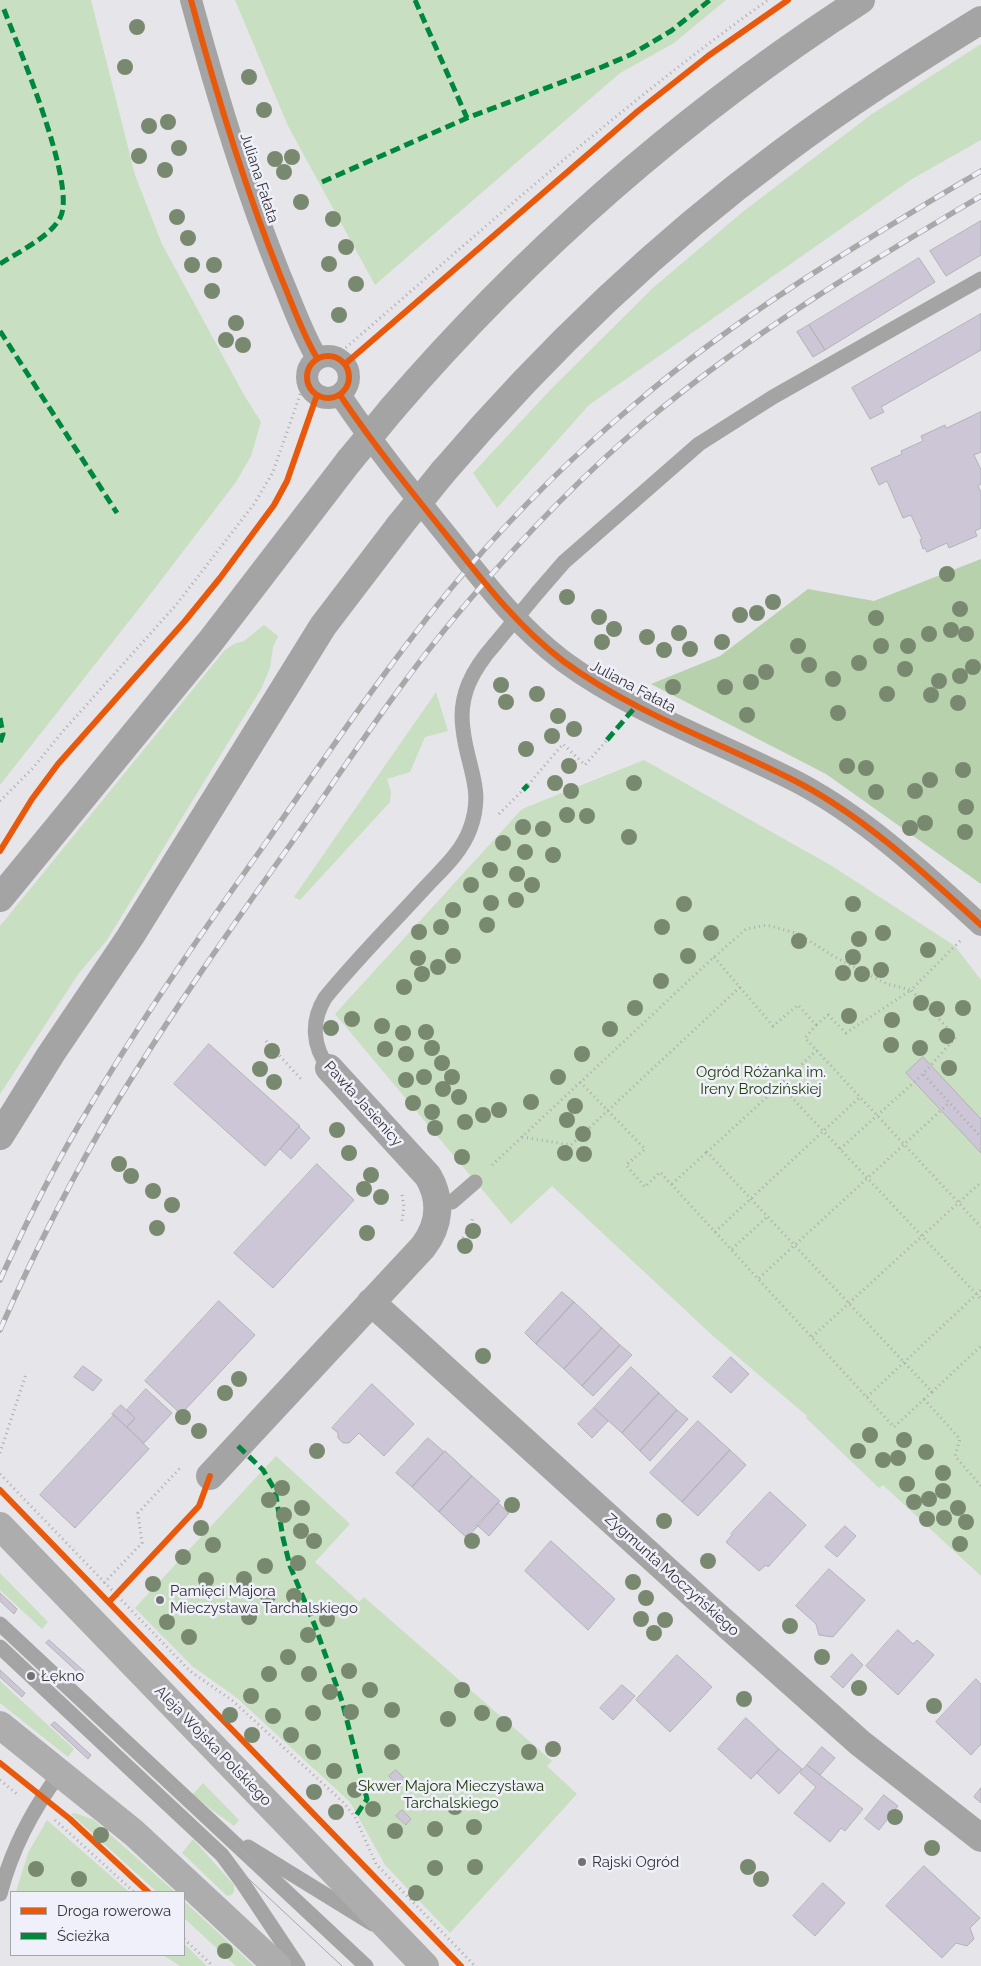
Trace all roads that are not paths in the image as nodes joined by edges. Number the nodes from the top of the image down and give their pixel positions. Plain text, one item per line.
1 (191, 0) edge
2 (861, 0) edge
3 (981, 20) edge
4 (981, 279) edge
5 (327, 358) junction
6 (340, 395) junction
7 (0, 898) edge
8 (979, 923) edge
9 (329, 1068) joint
10 (0, 1136) edge
11 (475, 1182) road end
12 (438, 1204) junction
13 (371, 1302) junction
14 (210, 1476) dead end
15 (0, 1526) edge
16 (0, 1624) edge
17 (0, 1647) edge
18 (0, 1725) edge
19 (60, 1773) junction
20 (206, 1817) junction
21 (981, 1838) edge
22 (0, 1894) edge
23 (404, 1944) junction
24 (277, 1966) edge
25 (298, 1966) edge
26 (366, 1966) edge
27 (426, 1966) edge

1 - 5 street, Juliana Fałata
2 - 7 street, bridge
3 - 10 street, bridge
4 - 9 lane, Pawła Jasienicy, bridge
5 - 6 street
5 - 6 street
6 - 8 street, Juliana Fałata
9 - 12 street, Pawła Jasienicy
11 - 12 lane
12 - 13 street
13 - 14 street
13 - 21 street, Zygmunta Moczyńskiego
15 - 23 main road, Aleja Wojska Polskiego
16 - 20 lane
17 - 25 lane
18 - 19 main road
19 - 22 lane
19 - 24 main road
20 - 23 lane
20 - 26 lane
23 - 27 main road, Aleja Wojska Polskiego

